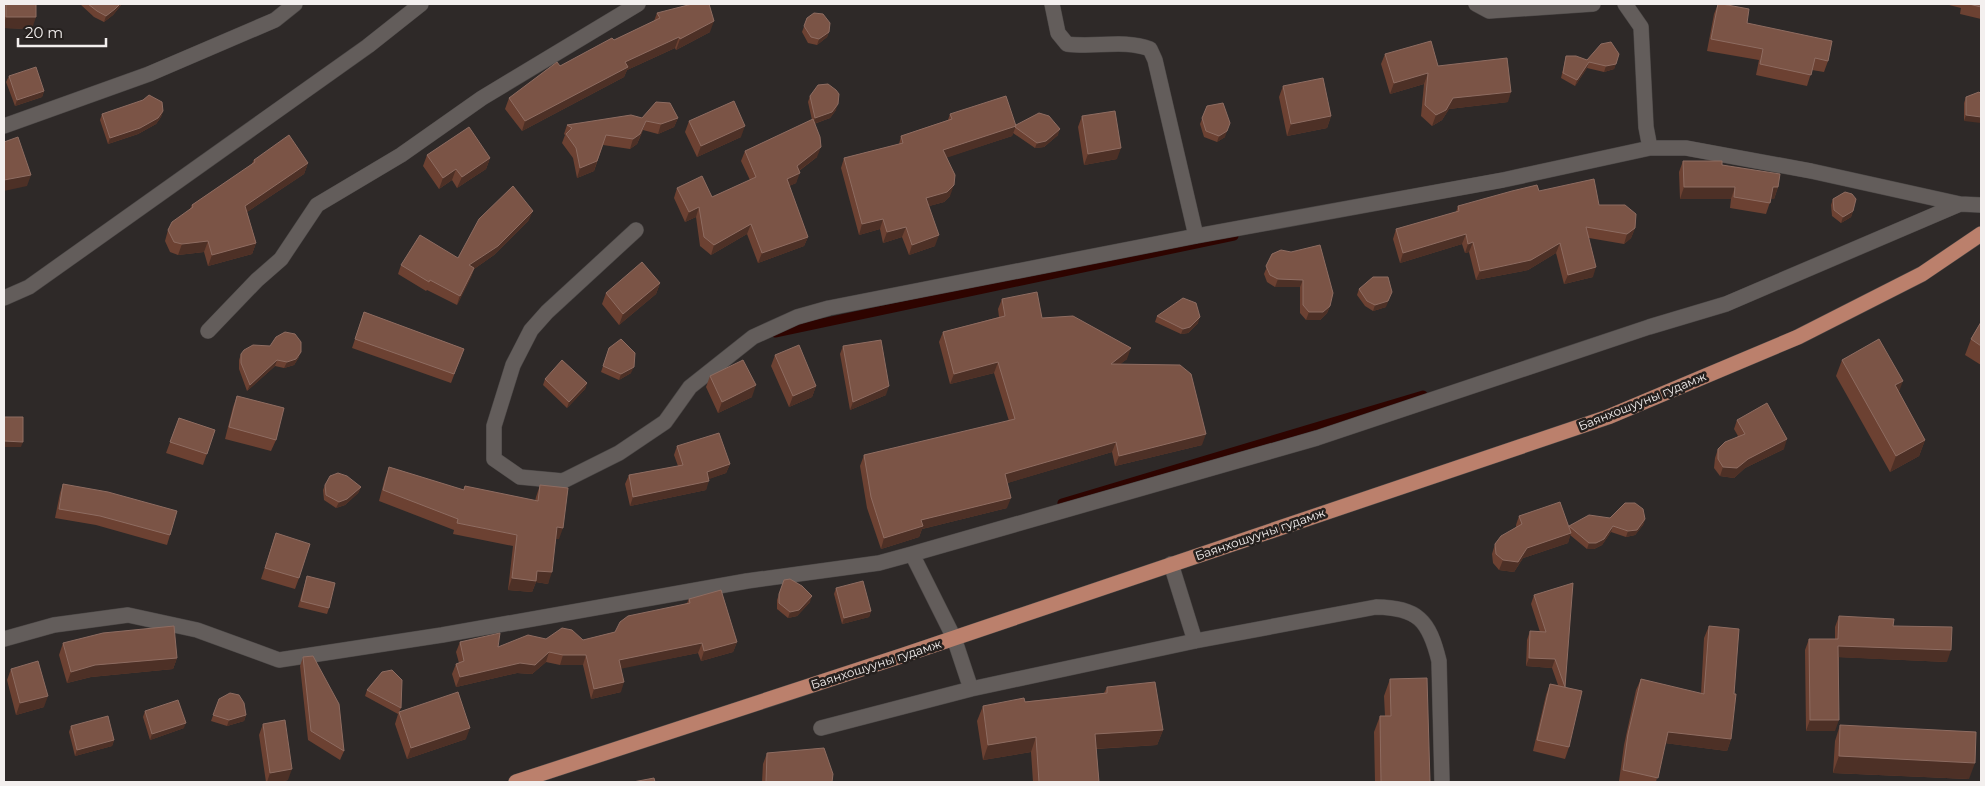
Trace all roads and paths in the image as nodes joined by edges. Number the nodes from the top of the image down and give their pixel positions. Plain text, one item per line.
1 (295, 4) edge
2 (421, 4) edge
3 (638, 4) edge
4 (1052, 4) edge
5 (1476, 4) edge
6 (1593, 4) edge
7 (1625, 4) edge
8 (4, 126) edge
9 (1650, 148) junction
10 (1960, 204) junction
11 (1981, 205) edge
12 (636, 230) dead end
13 (1981, 234) edge
14 (1196, 236) junction
15 (4, 298) edge
16 (208, 331) dead end
17 (912, 554) junction
18 (1171, 564) junction
19 (954, 638) junction
20 (4, 639) edge
21 (1195, 641) junction
22 (971, 689) junction
23 (821, 728) dead end
24 (516, 782) edge
25 (1442, 782) edge

1 - 8 street
2 - 15 street
3 - 16 street
4 - 14 street
5 - 6 street
7 - 9 street
9 - 10 street
9 - 14 street
10 - 11 street
10 - 17 street
12 - 14 street
13 - 18 main road, Баянхошууны гудамж
17 - 19 street
17 - 20 street
18 - 19 main road, Баянхошууны гудамж
18 - 21 street
19 - 22 street
19 - 24 main road, Баянхошууны гудамж
21 - 22 street
21 - 25 street
22 - 23 street

